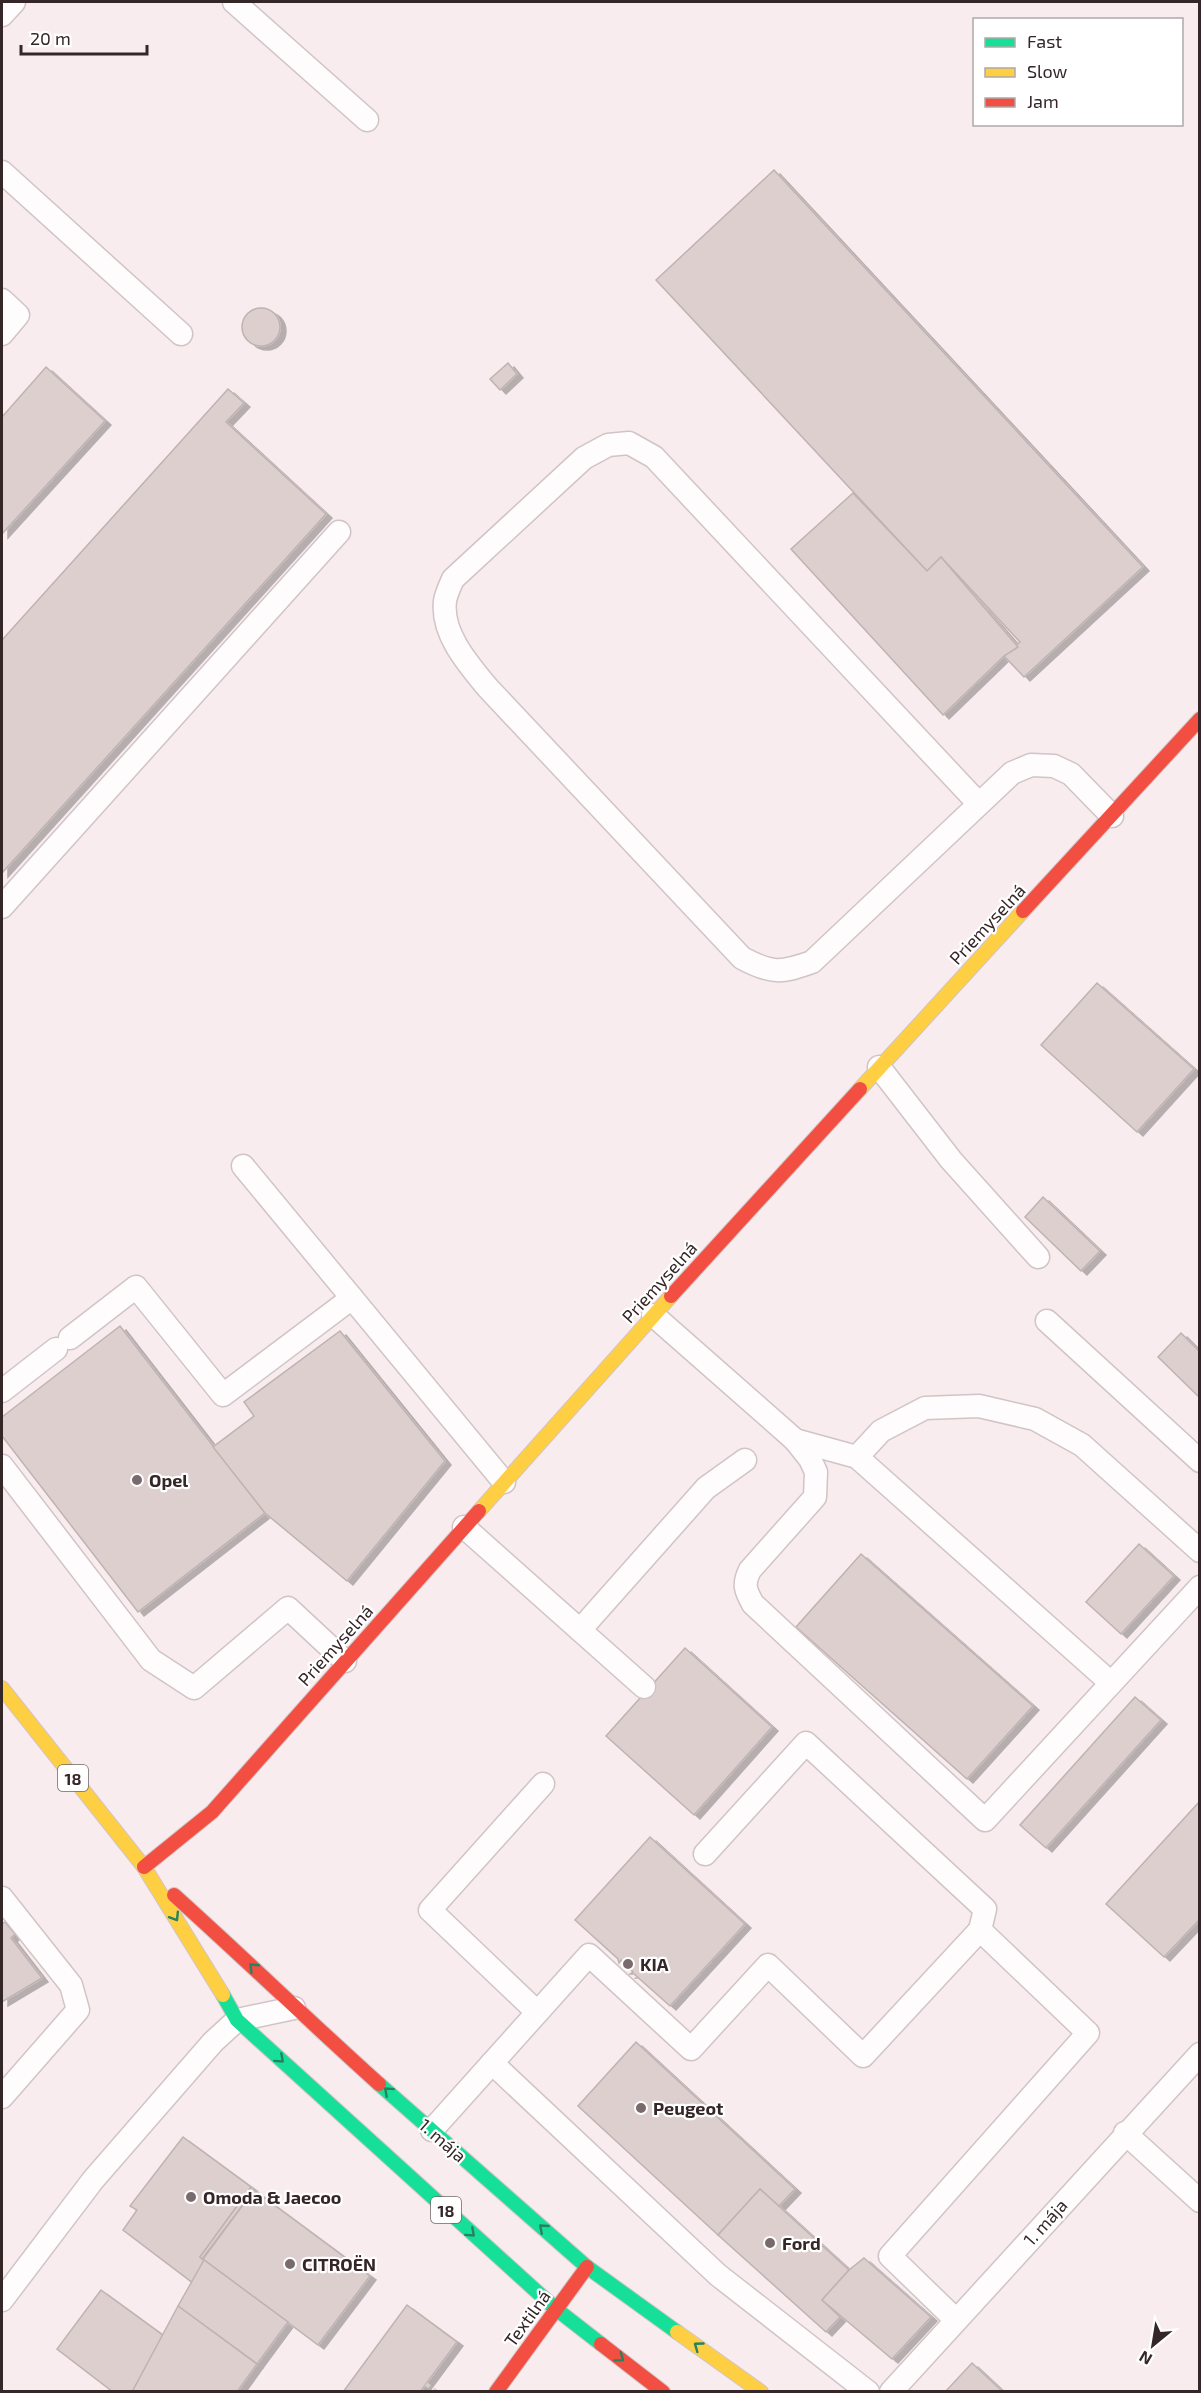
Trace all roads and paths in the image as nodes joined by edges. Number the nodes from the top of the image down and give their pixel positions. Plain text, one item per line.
1 (15, 2) edge
2 (234, 2) edge
3 (2, 15) edge
4 (367, 120) dead end
5 (2, 172) edge
6 (2, 300) edge
7 (2, 334) edge
8 (181, 334) dead end
9 (339, 532) dead end
10 (1200, 719) edge
11 (979, 804) junction
12 (1112, 816) junction
13 (2, 907) edge
14 (879, 1067) junction
15 (243, 1166) dead end
16 (1038, 1257) dead end
17 (352, 1298) junction
18 (653, 1315) junction
19 (1047, 1321) dead end
20 (2, 1391) edge
21 (795, 1440) junction
22 (857, 1456) junction
23 (745, 1460) dead end
24 (1200, 1461) edge
25 (2, 1466) edge
26 (504, 1482) junction
27 (464, 1527) junction
28 (1200, 1551) edge
29 (1200, 1587) edge
30 (580, 1630) junction
31 (345, 1661) junction
32 (1111, 1683) junction
33 (644, 1687) dead end
34 (2, 1688) edge
35 (543, 1784) dead end
36 (705, 1854) dead end
37 (144, 1868) junction
38 (2, 1898) edge
39 (980, 1930) junction
40 (294, 2008) junction
41 (537, 2012) junction
42 (237, 2020) junction
43 (1200, 2054) edge
44 (492, 2063) junction
45 (2, 2097) edge
46 (432, 2130) junction
47 (1125, 2133) junction
48 (1200, 2201) edge
49 (587, 2267) junction
50 (2, 2300) edge
51 (556, 2309) junction
52 (956, 2320) junction
53 (426, 2384) dead end
54 (437, 2391) edge
55 (496, 2391) edge
56 (663, 2391) edge
57 (761, 2391) edge
58 (868, 2391) edge
59 (891, 2391) edge

1 - 3 lane
2 - 4 lane
5 - 8 lane
6 - 7 lane
9 - 13 lane
10 - 12 main road, Priemyselná
11 - 11 lane
11 - 12 lane
12 - 14 main road, Priemyselná
14 - 16 lane
14 - 18 main road, Priemyselná
15 - 17 lane
17 - 20 lane
17 - 26 lane
18 - 21 lane
18 - 26 main road, Priemyselná
19 - 24 lane
21 - 22 lane
21 - 32 lane
22 - 28 lane
22 - 32 lane
23 - 30 lane
25 - 31 lane
26 - 27 main road, Priemyselná
27 - 30 lane
27 - 31 main road, Priemyselná
29 - 32 lane
30 - 33 lane
31 - 37 main road, Priemyselná
34 - 37 main road, 1. mája / 18
35 - 41 lane
36 - 39 lane
40 -> 37 main road, 1. mája / 18
37 -> 42 main road, 1. mája / 18
38 - 45 lane
39 - 41 lane
39 - 52 lane
40 - 42 lane
46 -> 40 main road, 1. mája / 18
41 - 44 lane
42 - 50 lane
42 -> 51 main road, 1. mája / 18
43 - 47 lane, 1. mája
44 - 46 lane
44 - 58 lane
49 -> 46 main road, 1. mája / 18
47 - 48 lane
47 - 52 lane, 1. mája
49 - 51 main road, Textilná
57 -> 49 main road, 1. mája / 18
51 - 55 main road, Textilná
51 -> 56 main road, 1. mája / 18
52 - 59 lane, 1. mája
53 - 54 path

